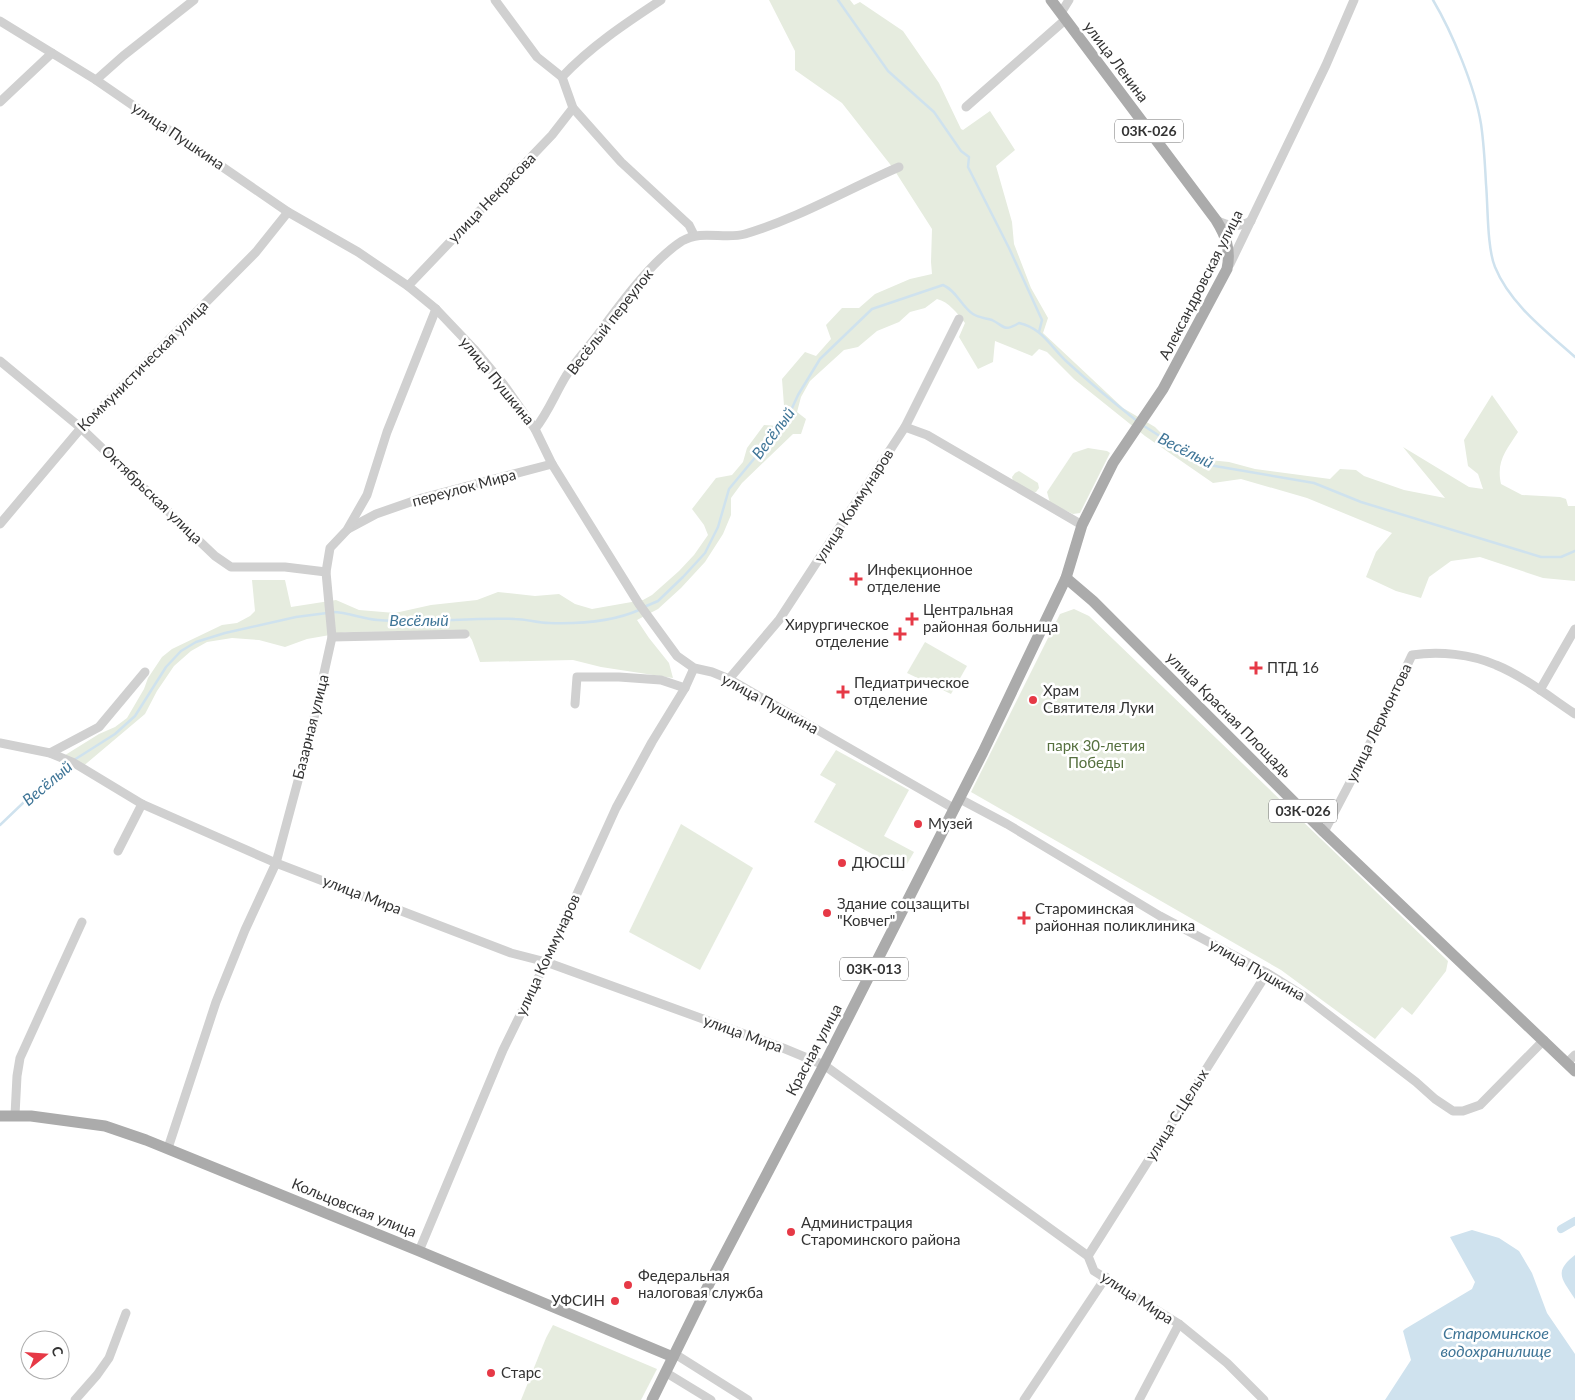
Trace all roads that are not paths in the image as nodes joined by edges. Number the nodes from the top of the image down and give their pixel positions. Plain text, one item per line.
1 (194, 0) edge
2 (495, 0) edge
3 (661, 0) edge
4 (1050, 0) edge
5 (1069, 0) edge
6 (1354, 0) edge
7 (1063, 16) junction
8 (0, 21) edge
9 (52, 53) junction
10 (562, 78) junction
11 (96, 80) junction
12 (0, 102) edge
13 (966, 107) dead end
14 (573, 108) junction
15 (898, 167) dead end
16 (288, 212) junction
17 (1216, 220) junction
18 (1251, 221) junction
19 (694, 235) junction
20 (1227, 269) junction
21 (408, 286) junction
22 (436, 310) junction
23 (959, 320) dead end
24 (0, 361) edge
25 (906, 426) junction
26 (82, 428) junction
27 (535, 429) junction
28 (552, 464) junction
29 (363, 504) junction
30 (376, 514) junction
31 (0, 524) edge
32 (1082, 525) junction
33 (347, 530) junction
34 (326, 572) junction
35 (1066, 578) junction
36 (1575, 630) edge
37 (465, 634) dead end
38 (332, 637) junction
39 (694, 668) junction
40 (145, 672) dead end
41 (729, 679) junction
42 (685, 688) junction
43 (1540, 690) junction
44 (575, 704) dead end
45 (1575, 714) edge
46 (0, 743) edge
47 (50, 753) junction
48 (142, 804) junction
49 (957, 804) junction
50 (1324, 832) junction
51 (118, 851) dead end
52 (276, 863) junction
53 (82, 922) dead end
54 (546, 962) junction
55 (1267, 973) junction
56 (1544, 1040) junction
57 (1572, 1063) edge
58 (824, 1065) junction
59 (15, 1115) junction
60 (0, 1116) edge
61 (168, 1148) junction
62 (419, 1251) junction
63 (1088, 1256) junction
64 (1106, 1277) junction
65 (123, 1312) dead end
66 (1179, 1324) junction
67 (674, 1356) junction
68 (665, 1372) junction
69 (744, 1399) edge
70 (75, 1400) edge
71 (652, 1400) edge
72 (710, 1400) edge
73 (1024, 1400) edge
74 (1139, 1400) edge
75 (1264, 1400) edge

1 - 11 street
2 - 10 street
3 - 10 street
4 - 7 main road, улица Ленина / 03К-026
5 - 7 street
6 - 18 street, Александровская улица
7 - 13 street
7 - 17 main road, улица Ленина / 03К-026
8 - 9 street, улица Пушкина
9 - 11 street, улица Пушкина
9 - 12 street
10 - 14 street
11 - 16 street, улица Пушкина
14 - 19 street
14 - 21 street, улица Некрасова
15 - 19 street
16 - 21 street, улица Пушкина
16 - 26 street, Коммунистическая улица
17 - 18 street
17 - 20 main road, улица Ленина / 03К-026
18 - 20 street, Александровская улица
19 - 27 street, Весёлый переулок
20 - 32 main road, Александровская улица / 03К-026
21 - 22 street, улица Пушкина
22 - 27 street, улица Пушкина
22 - 29 street, Базарная улица
23 - 25 street, улица Коммунаров
24 - 26 street, Октябрьская улица
25 - 32 street
25 - 41 street, улица Коммунаров
26 - 31 street, Коммунистическая улица
26 - 34 street, Октябрьская улица
27 - 28 street, улица Пушкина
28 - 30 street, переулок Мира
28 - 39 street, улица Пушкина
29 - 30 street
29 - 33 street, Базарная улица
30 - 33 street, переулок Мира
32 - 35 main road, Александровская улица / 03К-026
33 - 34 street, Базарная улица
34 - 38 street, Базарная улица
35 - 49 main road, Красная улица / 03К-013
35 - 50 main road, улица Красная Площадь / 03К-026
36 - 43 street
37 - 38 street
38 - 52 street, Базарная улица
39 - 41 street, улица Пушкина
39 - 42 street, улица Коммунаров
40 - 47 street
41 - 49 street, улица Пушкина
42 - 44 street
42 - 54 street, улица Коммунаров
43 - 45 street, улица Лермонтова
43 - 50 street, улица Лермонтова
46 - 47 street, улица Мира
47 - 48 street, улица Мира
48 - 51 street
48 - 52 street, улица Мира
49 - 55 street, улица Пушкина
49 - 58 main road, Красная улица / 03К-013
50 - 56 main road, улица Красная Площадь / 03К-026
52 - 54 street, улица Мира
52 - 61 street, Базарная улица
53 - 59 street
54 - 58 street, улица Мира
54 - 62 street, улица Коммунаров
55 - 56 street, улица Пушкина
55 - 63 street, улица С.Целых
56 - 57 main road, улица Красная Площадь / 03К-026
58 - 63 street, улица Мира
58 - 67 main road, Красная улица / 03К-013
59 - 60 main road, Кольцовская улица
59 - 61 main road, Кольцовская улица
61 - 62 main road, Кольцовская улица
62 - 67 main road, Кольцовская улица
63 - 64 street, улица Мира
64 - 66 street, улица Мира
64 - 73 street
65 - 70 street
66 - 74 street
66 - 75 street, улица Мира
67 - 68 main road, Красная улица / 03К-013
67 - 69 street, Кольцовская улица
68 - 71 main road, Красная улица / 03К-013
68 - 72 street

